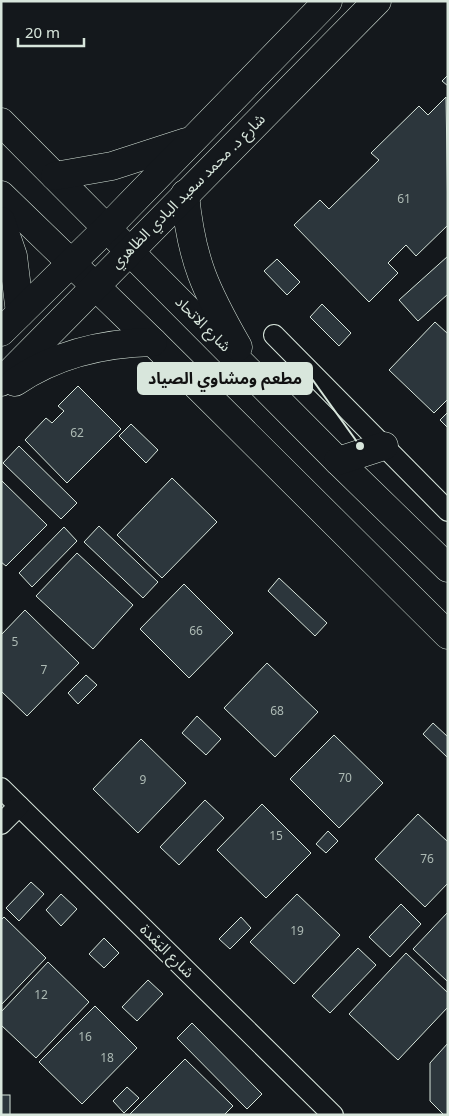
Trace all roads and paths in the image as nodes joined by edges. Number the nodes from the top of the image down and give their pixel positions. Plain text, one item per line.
1 (328, 1) edge
2 (377, 1) edge
3 (1, 122) edge
4 (194, 138) junction
5 (56, 176) junction
6 (186, 194) junction
7 (1, 196) edge
8 (1, 221) edge
9 (107, 228) junction
10 (129, 250) junction
11 (72, 262) junction
12 (95, 285) junction
13 (20, 313) junction
14 (1, 332) edge
15 (274, 334) dead end
16 (153, 342) junction
17 (254, 377) junction
18 (1, 382) edge
19 (1, 392) edge
20 (384, 446) junction
21 (338, 461) junction
22 (448, 511) edge
23 (448, 568) edge
24 (448, 635) edge
25 (1, 788) edge
26 (19, 806) junction
27 (1, 824) edge
28 (333, 1115) edge

1 - 4 main road, شارع د. محمد سعيد البادي الظاهري
2 - 6 main road, شارع د. محمد سعيد البادي الظاهري
3 - 5 main road, شارع الاتحاد
4 - 5 main road
4 - 9 main road, شارع د. محمد سعيد البادي الظاهري
5 - 9 main road, شارع الاتحاد
6 - 10 main road, شارع د. محمد سعيد البادي الظاهري
6 - 17 main road
7 - 11 main road
8 - 13 main road
9 - 10 main road, شارع الاتحاد
9 - 11 main road, شارع د. محمد سعيد البادي الظاهري
10 - 12 main road, شارع د. محمد سعيد البادي الظاهري
10 - 17 main road, شارع الاتحاد
11 - 12 main road
11 - 13 main road, شارع د. محمد سعيد البادي الظاهري
12 - 16 main road
12 - 18 main road, شارع د. محمد سعيد البادي الظاهري
13 - 14 main road, شارع د. محمد سعيد البادي الظاهري
15 - 20 street
16 - 19 main road
16 - 24 main road
17 - 21 main road, شارع الاتحاد
20 - 21 main road
20 - 22 street
21 - 23 main road, شارع الاتحاد
25 - 26 street, شارع اليَمْدة
26 - 27 street
26 - 28 street, شارع اليَمْدة

